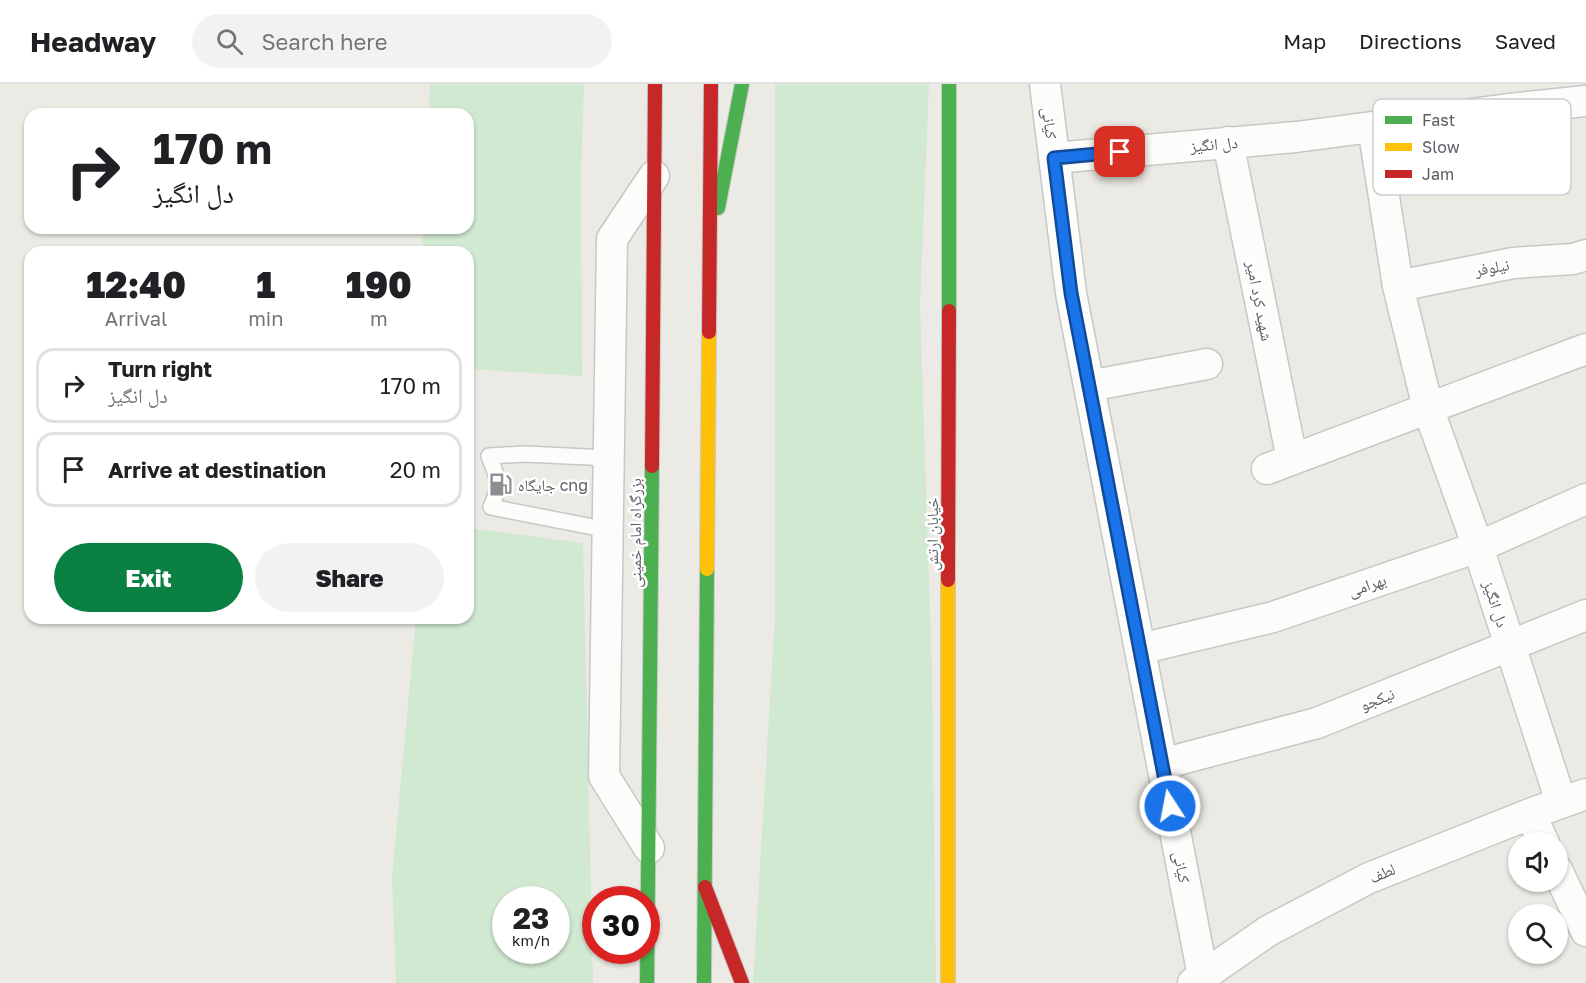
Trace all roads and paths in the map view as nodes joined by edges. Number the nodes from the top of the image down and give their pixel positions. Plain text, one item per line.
1 (655, 84) edge
2 (711, 84) edge
3 (742, 84) edge
4 (949, 84) edge
5 (1045, 84) edge
6 (1586, 101) edge
7 (1571, 103) edge
8 (1373, 127) edge
9 (1228, 142) junction
10 (1054, 158) junction
11 (654, 176) junction
12 (1384, 195) edge
13 (711, 245) junction
14 (1586, 255) edge
15 (1398, 286) junction
16 (1586, 350) edge
17 (1207, 364) dead end
18 (1089, 386) junction
19 (1428, 408) junction
20 (609, 458) junction
21 (1586, 499) edge
22 (608, 530) junction
23 (1478, 548) junction
24 (1586, 615) edge
25 (1510, 645) junction
26 (1140, 649) junction
27 (1162, 764) junction
28 (1573, 798) edge
29 (1530, 814) junction
30 (1539, 832) edge
31 (649, 848) junction
32 (704, 884) junction
33 (1567, 892) edge
34 (1586, 931) edge
35 (1198, 980) edge
36 (647, 983) edge
37 (704, 983) edge
38 (742, 983) edge
39 (948, 983) edge

1 - 11 main road, بزرگراه امام خمینی
2 - 13 main road
3 - 13 main road
4 - 39 main road, خیابان ارتش
5 - 10 street, کیانی
6 - 7 street, دل انگیز
8 - 9 street, دل انگیز
9 - 10 street, دل انگیز
9 - 19 street, شهید کرد امیر
10 - 18 street, کیانی
11 - 20 street
11 - 31 main road, بزرگراه امام خمینی
12 - 15 street, دل انگیز
13 - 32 main road
14 - 15 street, نیلوفر
15 - 19 street, دل انگیز
16 - 19 street
17 - 18 street
18 - 26 street, کیانی
19 - 23 street, دل انگیز
20 - 22 street
20 - 22 lane
21 - 23 street, بهرامی
22 - 31 street
23 - 25 street, دل انگیز
23 - 26 street, بهرامی
24 - 25 street, نیکجو
25 - 27 street, نیکجو
25 - 28 street, دل انگیز
26 - 27 street, کیانی
27 - 35 street, کیانی
28 - 29 street, لطف
29 - 30 street
29 - 35 street, لطف
31 - 36 main road, بزرگراه امام خمینی
32 - 37 main road
32 - 38 main road
33 - 34 street

